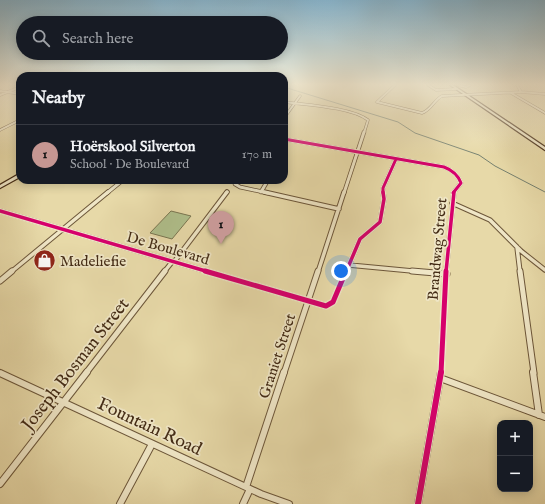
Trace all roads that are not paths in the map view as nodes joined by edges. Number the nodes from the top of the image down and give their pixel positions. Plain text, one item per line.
1 (327, 109) edge
2 (404, 109) edge
3 (429, 109) edge
4 (487, 109) edge
5 (488, 109) edge
6 (16, 122) edge
7 (0, 130) edge
8 (288, 141) edge
9 (545, 145) edge
10 (545, 149) edge
11 (358, 152) junction
12 (396, 158) junction
13 (16, 173) edge
14 (16, 177) edge
15 (0, 183) edge
16 (118, 184) edge
17 (237, 184) edge
18 (266, 184) edge
19 (0, 187) edge
20 (227, 192) dead end
21 (261, 192) junction
22 (452, 203) junction
23 (339, 209) junction
24 (0, 211) edge
25 (63, 230) junction
26 (517, 246) junction
27 (173, 262) junction
28 (349, 264) junction
29 (545, 270) edge
30 (447, 274) junction
31 (0, 281) edge
32 (308, 302) junction
33 (0, 373) edge
34 (440, 378) junction
35 (63, 403) junction
36 (542, 416) edge
37 (152, 444) junction
38 (0, 484) edge
39 (248, 488) junction
40 (120, 504) edge
41 (243, 504) edge
42 (289, 504) edge
43 (418, 504) edge

1 - 11 street, Graniet Street
2 - 3 street
4 - 10 main road
5 - 9 main road
6 - 7 street
8 - 11 street, Brandwag Street
11 - 12 street, Brandwag Street
11 - 23 street, Graniet Street
12 - 22 street, Brandwag Street
12 - 28 street
13 - 15 main road
14 - 19 main road
16 - 25 street
17 - 21 street
18 - 21 street
20 - 27 street, Joseph Bosman Street
21 - 23 street
22 - 26 street
22 - 30 street, Brandwag Street
23 - 32 street, Graniet Street
24 - 25 street, De Boulevard
25 - 27 street, De Boulevard
25 - 31 street
26 - 29 street
26 - 36 street
27 - 32 street, De Boulevard
27 - 35 street, Joseph Bosman Street
28 - 30 street
28 - 32 street, De Boulevard
30 - 34 street, Brandwag Street
32 - 39 street, Graniet Street
33 - 35 street, Fountain Road
34 - 36 street
34 - 43 street, Brandwag Street
35 - 37 street, Fountain Road
35 - 38 street, Joseph Bosman Street
37 - 39 street, Fountain Road
37 - 40 street
39 - 41 street, Graniet Street
39 - 42 street, Fountain Road

